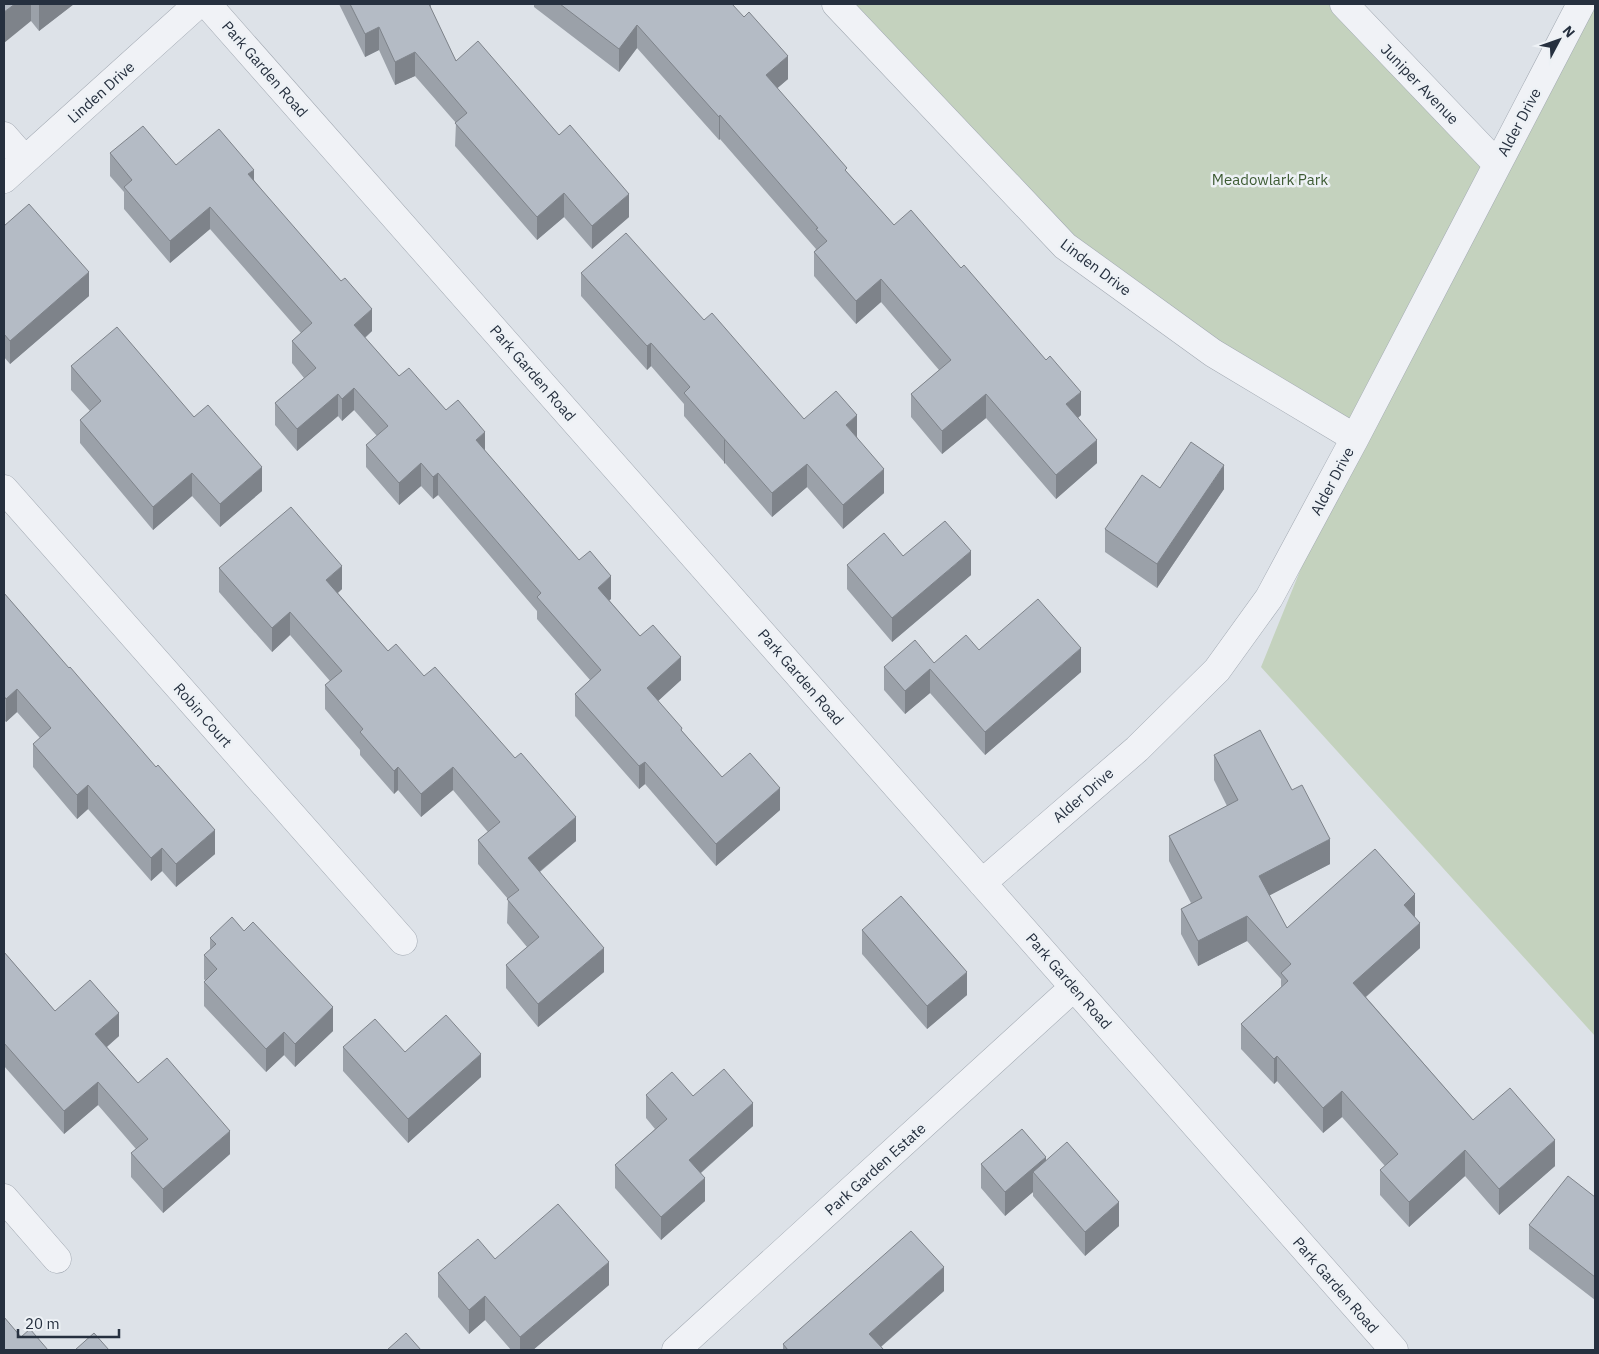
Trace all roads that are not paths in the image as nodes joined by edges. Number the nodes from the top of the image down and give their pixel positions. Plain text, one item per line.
1 (198, 4) edge
2 (207, 4) edge
3 (836, 4) edge
4 (1344, 4) edge
5 (1581, 4) edge
6 (4, 136) edge
7 (25, 160) junction
8 (1497, 164) junction
9 (4, 179) edge
10 (1355, 438) junction
11 (4, 489) edge
12 (982, 883) junction
13 (403, 941) dead end
14 (1074, 987) junction
15 (4, 1198) edge
16 (57, 1259) dead end
17 (676, 1350) edge
18 (1394, 1350) edge

1 - 7 street, Linden Drive
2 - 12 street, Park Garden Road
3 - 10 street, Linden Drive
4 - 8 street, Juniper Avenue
5 - 8 street, Alder Drive
6 - 7 street
7 - 9 street, Linden Drive
8 - 10 street, Alder Drive
10 - 12 street, Alder Drive
11 - 13 street, Robin Court
12 - 14 street, Park Garden Road
14 - 17 street, Park Garden Estate
14 - 18 street, Park Garden Road
15 - 16 street

